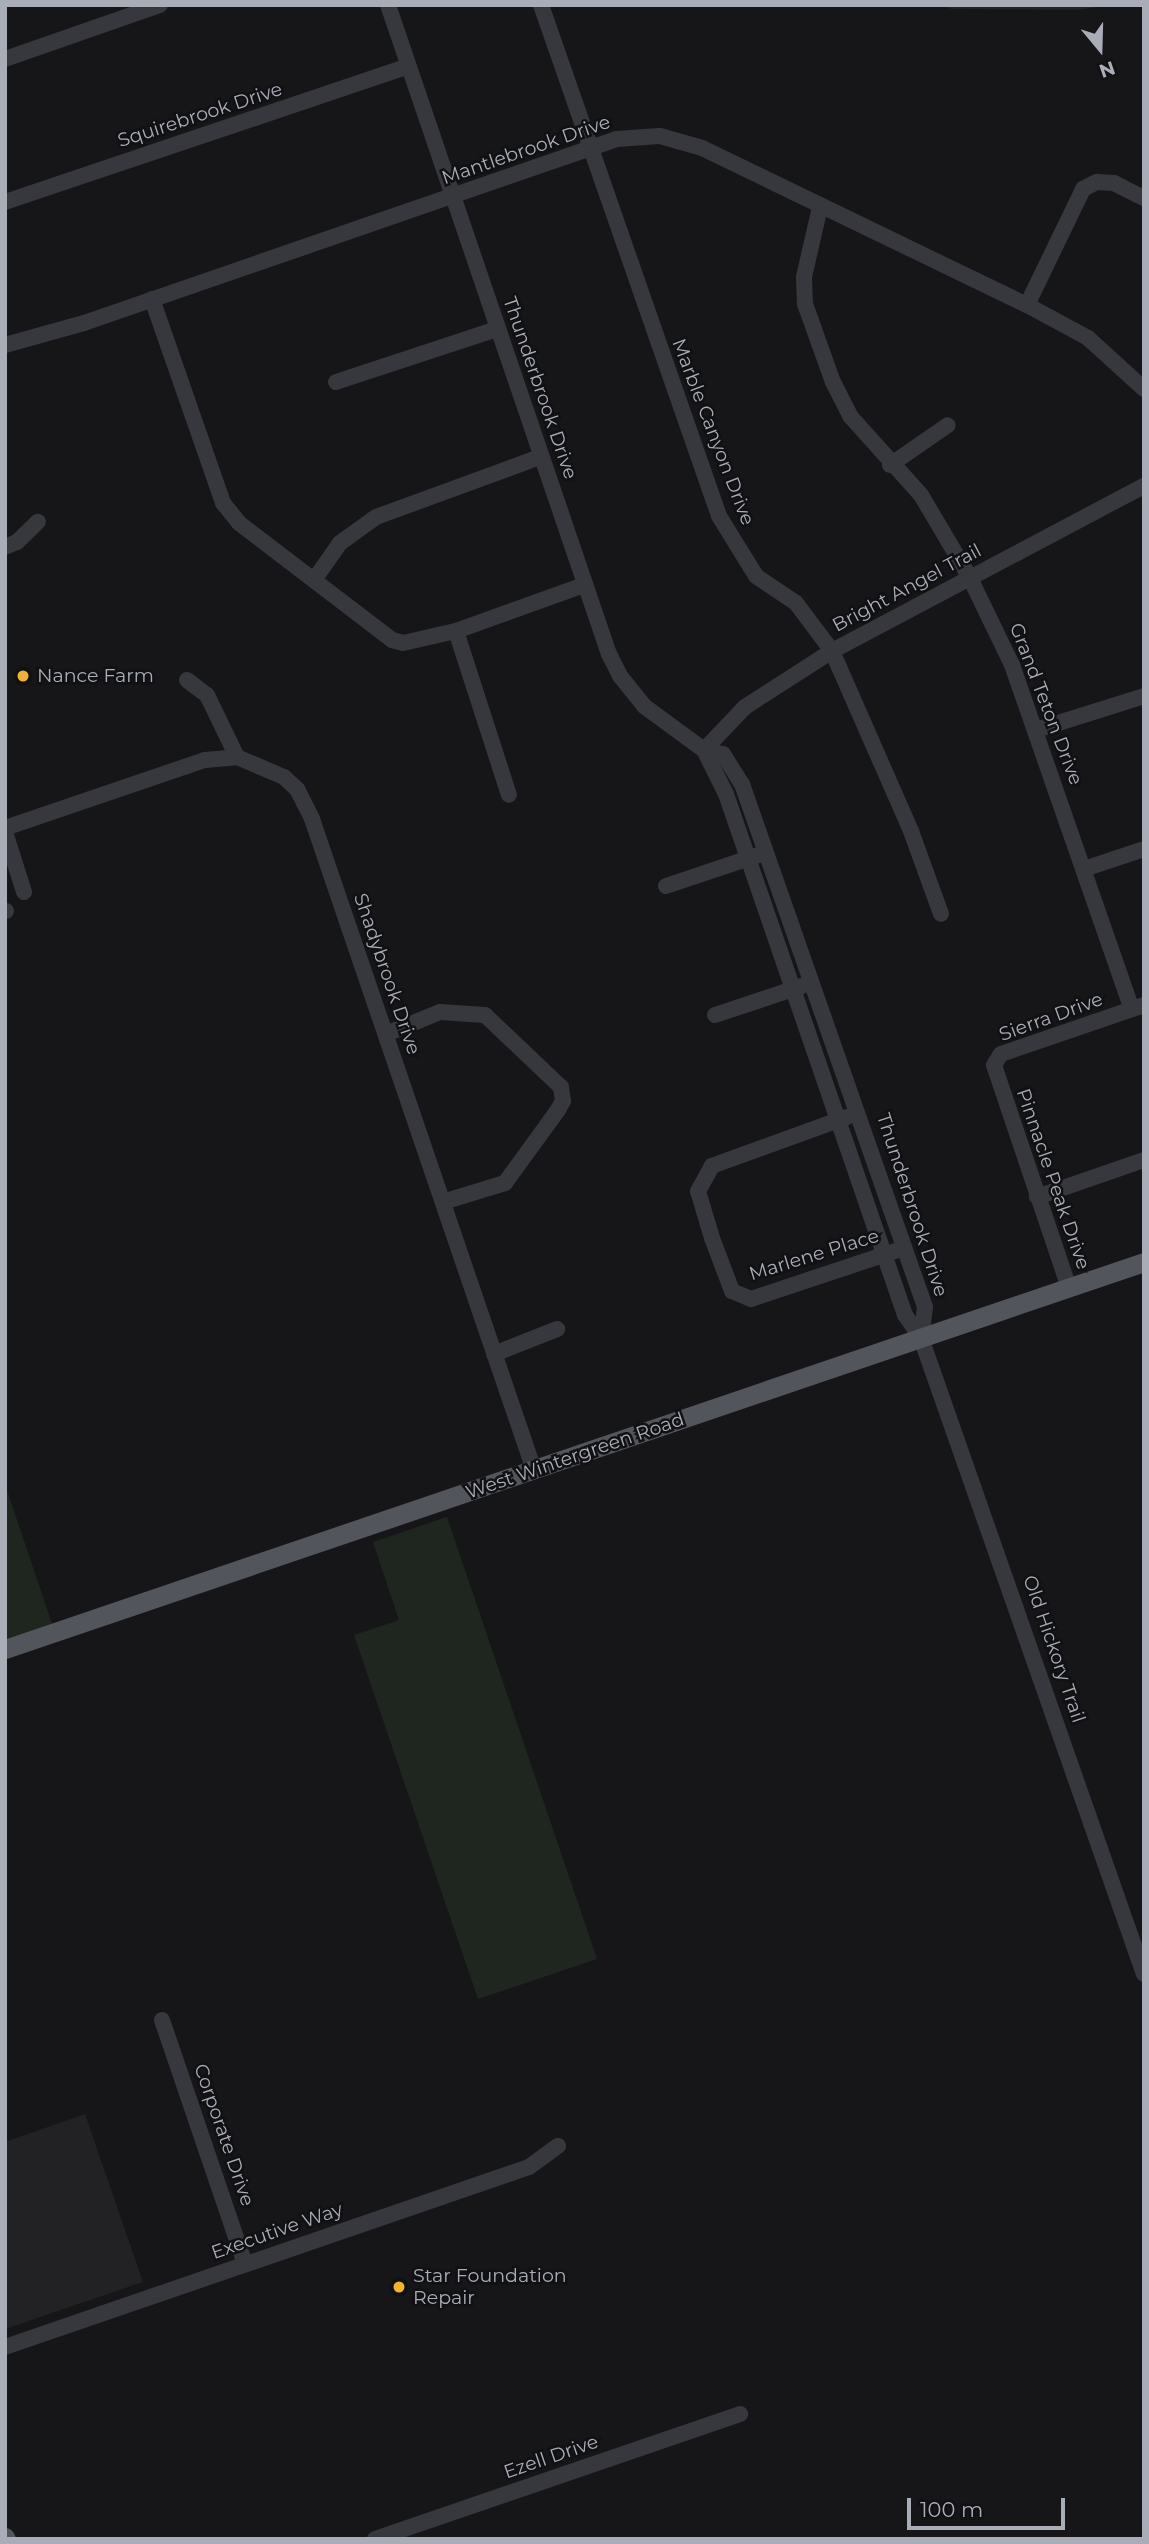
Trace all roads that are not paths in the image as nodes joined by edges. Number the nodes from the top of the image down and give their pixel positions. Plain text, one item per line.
1 (160, 5) edge
2 (387, 5) edge
3 (541, 5) edge
4 (5, 59) edge
5 (408, 66) junction
6 (589, 149) junction
7 (453, 197) junction
8 (1144, 198) edge
9 (5, 202) edge
10 (820, 207) junction
11 (152, 299) junction
12 (1027, 304) junction
13 (498, 329) junction
14 (5, 345) edge
15 (336, 382) dead end
16 (1144, 388) edge
17 (948, 425) dead end
18 (540, 457) junction
19 (890, 465) junction
20 (1144, 486) edge
21 (38, 522) dead end
22 (5, 547) edge
23 (970, 578) junction
24 (314, 580) junction
25 (584, 585) junction
26 (456, 631) junction
27 (832, 651) junction
28 (187, 680) dead end
29 (1144, 696) edge
30 (1036, 730) junction
31 (704, 750) junction
32 (237, 757) junction
33 (509, 794) dead end
34 (5, 830) edge
35 (1144, 849) edge
36 (767, 855) junction
37 (747, 856) junction
38 (1084, 869) junction
39 (666, 886) dead end
40 (24, 892) dead end
41 (941, 914) dead end
42 (811, 983) junction
43 (793, 989) junction
44 (1138, 1007) edge
45 (715, 1015) dead end
46 (386, 1034) junction
47 (997, 1084) joint
48 (859, 1113) junction
49 (840, 1120) junction
50 (1144, 1160) edge
51 (1037, 1197) junction
52 (443, 1202) junction
53 (904, 1248) junction
54 (886, 1255) junction
55 (1144, 1262) edge
56 (1069, 1288) junction
57 (557, 1329) dead end
58 (921, 1338) junction
59 (494, 1354) junction
60 (534, 1470) junction
61 (5, 1649) edge
62 (1144, 1974) edge
63 (162, 2020) dead end
64 (558, 2146) dead end
65 (245, 2264) junction
66 (5, 2347) edge
67 (740, 2413) dead end
68 (375, 2539) edge

1 - 4 street
2 - 5 street, Thunderbrook Drive
3 - 6 street, Marble Canyon Drive
5 - 7 street, Thunderbrook Drive
5 - 9 street, Squirebrook Drive
6 - 7 street, Mantlebrook Drive
6 - 10 street, Mantlebrook Drive
6 - 27 street, Marble Canyon Drive
7 - 11 street, Mantlebrook Drive
7 - 13 street, Thunderbrook Drive
8 - 12 street
10 - 12 street, Mantlebrook Drive
10 - 19 street, Grand Teton Drive
11 - 14 street, Mantlebrook Drive
11 - 24 street
12 - 16 street, Mantlebrook Drive
13 - 15 street
13 - 18 street, Thunderbrook Drive
17 - 19 street
18 - 24 street
18 - 25 street, Thunderbrook Drive
19 - 23 street, Grand Teton Drive
20 - 23 street, Bright Angel Trail
21 - 22 street
23 - 27 street, Bright Angel Trail
23 - 30 street, Grand Teton Drive
24 - 26 street
25 - 26 street
25 - 31 street, Thunderbrook Drive
26 - 33 street
27 - 31 street, Bright Angel Trail
27 - 41 street, Marble Canyon Drive
28 - 32 street
29 - 30 street
30 - 38 street, Grand Teton Drive
31 - 36 street, Thunderbrook Drive
31 - 37 street, Thunderbrook Drive
32 - 34 street, Shadybrook Drive
32 - 46 street, Shadybrook Drive
34 - 40 street
35 - 38 street
36 - 37 street
36 - 42 street, Thunderbrook Drive
37 - 39 street
37 - 43 street, Thunderbrook Drive
38 - 44 street, Grand Teton Drive
42 - 43 street
42 - 48 street, Thunderbrook Drive
43 - 45 street
43 - 49 street, Thunderbrook Drive
44 - 47 street, Sierra Drive
46 - 52 street, Shadybrook Drive
46 - 52 street
47 - 51 street, Pinnacle Peak Drive
48 - 49 street, Marlene Place
48 - 53 street, Thunderbrook Drive
49 - 54 street, Thunderbrook Drive
49 - 54 street, Marlene Place
50 - 51 street
51 - 56 street, Pinnacle Peak Drive
52 - 59 street, Shadybrook Drive
53 - 54 street, Marlene Place
53 - 58 street, Thunderbrook Drive
54 - 58 street, Thunderbrook Drive
55 - 56 main road, West Wintergreen Road
56 - 58 main road, West Wintergreen Road
57 - 59 street
58 - 60 main road, West Wintergreen Road
58 - 62 street, Old Hickory Trail
59 - 60 street, Shadybrook Drive
60 - 61 main road, West Wintergreen Road
63 - 65 street, Corporate Drive
64 - 65 street, Executive Way
65 - 66 street, Executive Way
67 - 68 street, Ezell Drive

